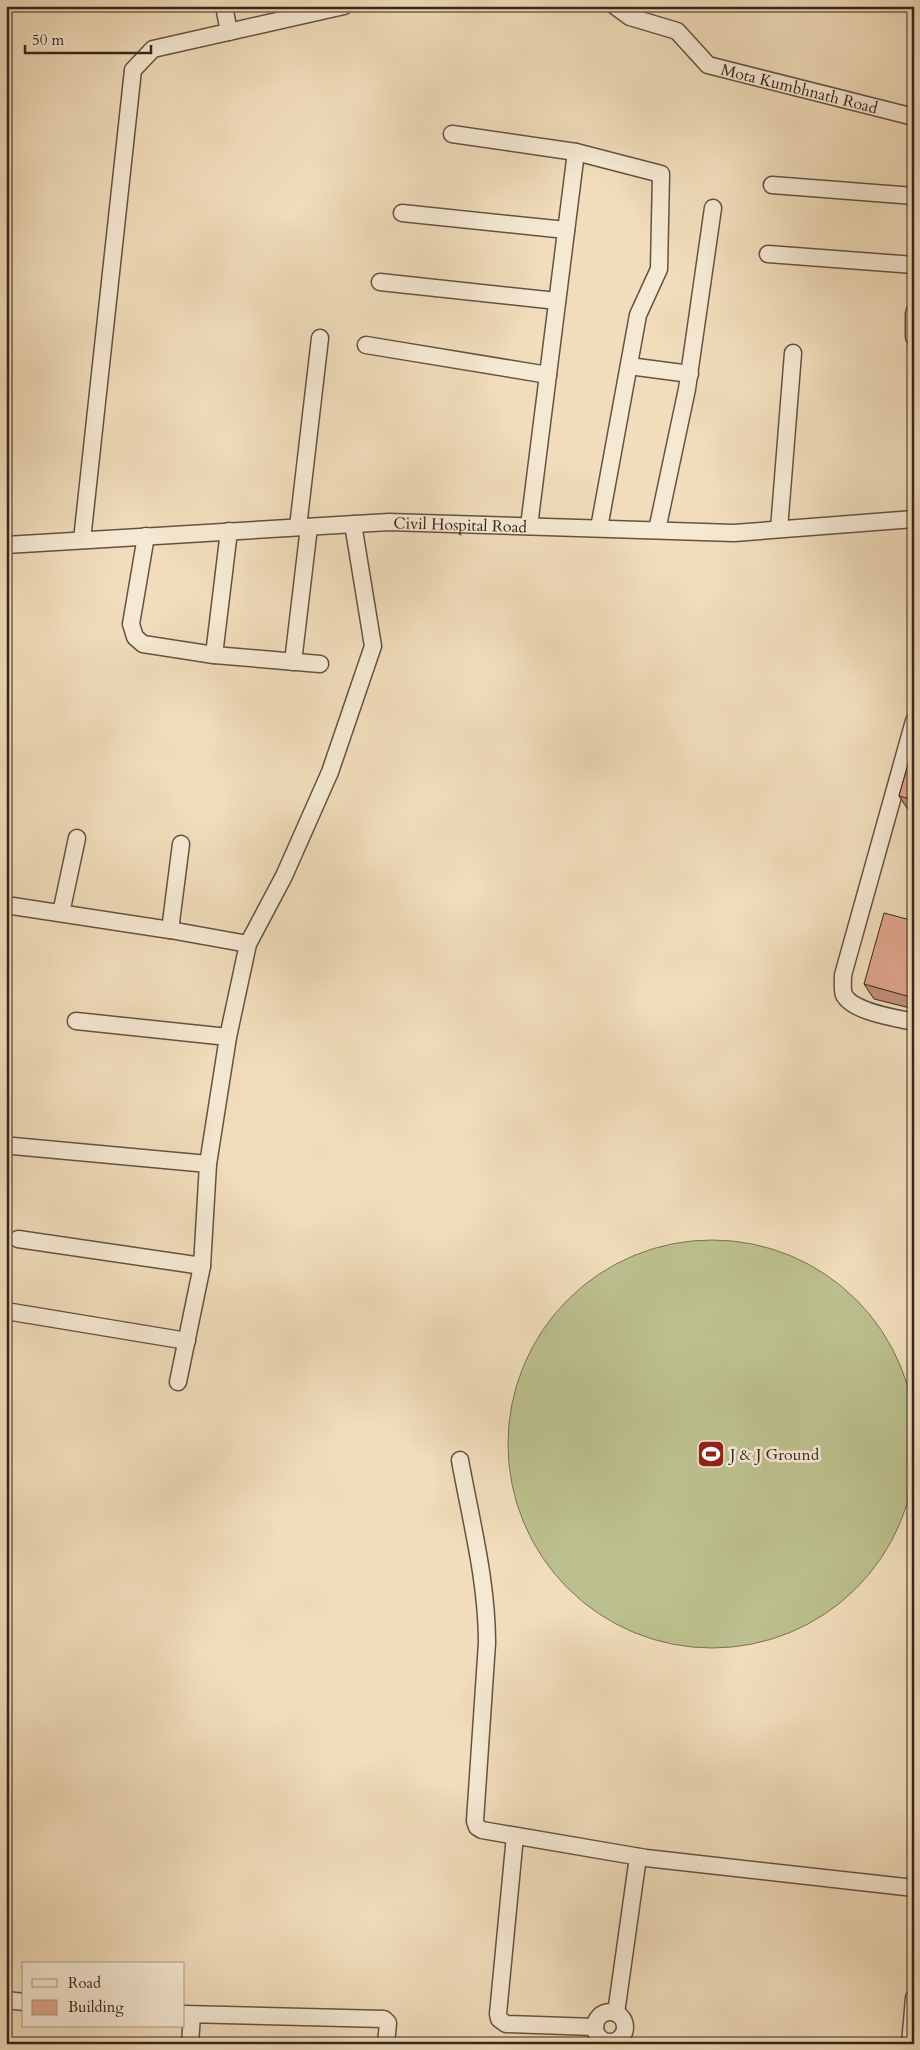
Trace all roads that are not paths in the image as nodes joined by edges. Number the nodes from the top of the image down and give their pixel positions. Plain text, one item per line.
1 (224, 6) edge
2 (344, 6) edge
3 (615, 6) edge
4 (229, 32) junction
5 (914, 117) edge
6 (452, 134) dead end
7 (576, 152) junction
8 (772, 185) dead end
9 (914, 196) edge
10 (713, 208) dead end
11 (402, 213) dead end
12 (566, 230) junction
13 (768, 254) dead end
14 (914, 265) edge
15 (380, 282) dead end
16 (557, 301) junction
17 (914, 313) edge
18 (914, 337) edge
19 (320, 338) dead end
20 (366, 345) dead end
21 (793, 353) dead end
22 (629, 366) junction
23 (690, 374) junction
24 (548, 375) junction
25 (914, 519) edge
26 (352, 524) junction
27 (529, 526) junction
28 (304, 527) junction
29 (599, 528) junction
30 (779, 529) junction
31 (657, 530) junction
32 (229, 532) junction
33 (146, 536) junction
34 (82, 540) junction
35 (6, 544) edge
36 (214, 655) junction
37 (293, 662) junction
38 (320, 664) dead end
39 (914, 721) edge
40 (77, 838) dead end
41 (181, 844) dead end
42 (6, 905) edge
43 (61, 913) junction
44 (170, 930) junction
45 (248, 944) junction
46 (76, 1021) dead end
47 (914, 1022) edge
48 (228, 1037) junction
49 (14, 1146) dead end
50 (208, 1164) junction
51 (18, 1239) dead end
52 (202, 1266) junction
53 (6, 1311) edge
54 (187, 1340) junction
55 (178, 1382) dead end
56 (460, 1460) dead end
57 (515, 1836) junction
58 (638, 1856) junction
59 (914, 1888) edge
60 (914, 1998) edge
61 (6, 2000) edge
62 (22, 2002) edge
63 (616, 2013) junction
64 (188, 2014) edge
65 (595, 2027) junction
66 (190, 2044) edge
67 (386, 2044) edge
68 (910, 2044) edge

1 - 4 street
2 - 4 street
3 - 5 street, Mota Kumbhnath Road
4 - 34 street
6 - 7 street
7 - 12 street
7 - 22 street
8 - 9 street
10 - 23 street
11 - 12 street
12 - 16 street
13 - 14 street
15 - 16 street
16 - 24 street
17 - 18 street
19 - 28 street
20 - 24 street
21 - 30 street
22 - 23 street
22 - 29 street
23 - 31 street
24 - 27 street
25 - 30 street, Civil Hospital Road
26 - 27 street, Civil Hospital Road
26 - 28 street, Civil Hospital Road
26 - 45 street
27 - 29 street, Civil Hospital Road
28 - 32 street, Civil Hospital Road
28 - 37 street
29 - 31 street, Civil Hospital Road
30 - 31 street, Civil Hospital Road
32 - 33 street, Civil Hospital Road
32 - 36 street
33 - 34 street, Civil Hospital Road
33 - 36 street
34 - 35 street, Civil Hospital Road
36 - 37 street
37 - 38 street
39 - 47 street
40 - 43 street
41 - 44 street
42 - 43 street
43 - 44 street
44 - 45 street
45 - 48 street
46 - 48 street
48 - 50 street
49 - 50 street
50 - 52 street
51 - 52 street
52 - 54 street
53 - 54 street
54 - 55 street
56 - 57 street
57 - 58 street
57 - 65 street
58 - 59 street
58 - 63 street
60 - 68 street
61 - 62 street
63 - 65 street
63 - 65 street
64 - 66 street
64 - 67 street

